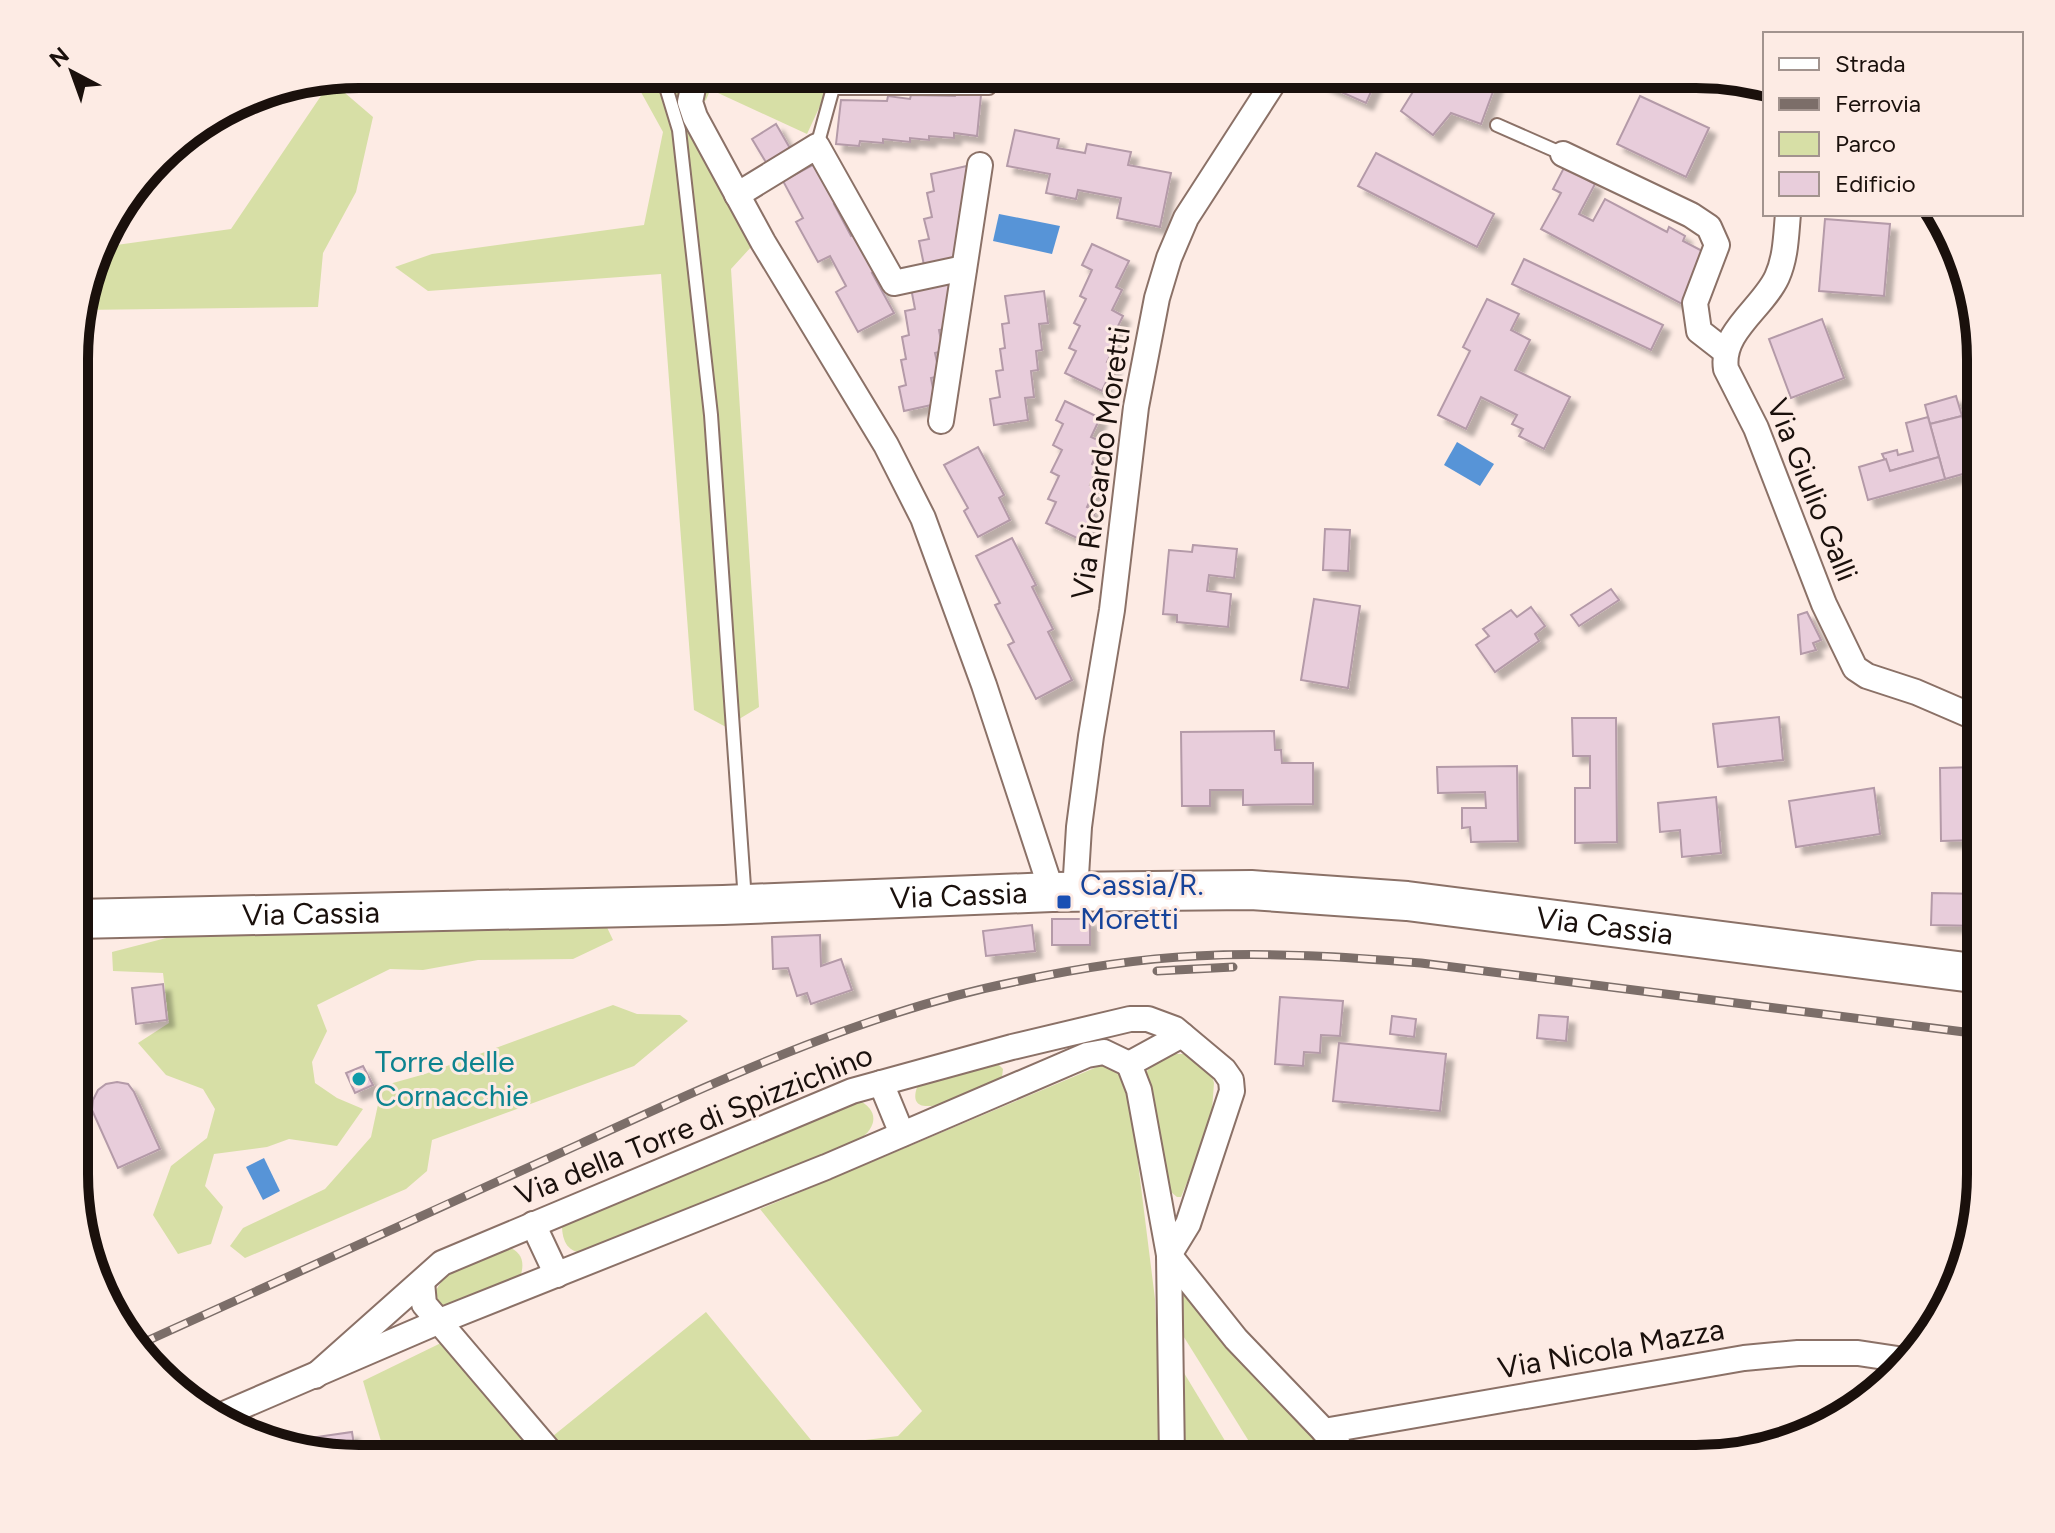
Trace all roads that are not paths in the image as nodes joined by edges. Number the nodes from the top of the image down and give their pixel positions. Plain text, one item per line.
1 (666, 88) edge
2 (693, 88) edge
3 (833, 88) edge
4 (1270, 89) edge
5 (1497, 125) dead end
6 (817, 146) junction
7 (1563, 154) joint
8 (980, 165) dead end
9 (737, 195) junction
10 (1788, 216) edge
11 (964, 268) junction
12 (1726, 352) junction
13 (941, 421) dead end
14 (1966, 714) edge
15 (1064, 892) junction
16 (745, 904) junction
17 (89, 924) edge
18 (1966, 972) edge
19 (1182, 1035) junction
20 (1012, 1047) junction
21 (1129, 1064) junction
22 (881, 1083) junction
23 (1018, 1083) junction
24 (902, 1134) junction
25 (533, 1224) junction
26 (1169, 1255) junction
27 (557, 1275) junction
28 (422, 1282) junction
29 (440, 1321) junction
30 (1894, 1359) edge
31 (315, 1376) junction
32 (229, 1412) edge
33 (1324, 1431) junction
34 (544, 1444) edge
35 (1172, 1445) edge
36 (1337, 1445) edge

1 - 16 lane
2 - 9 street
3 - 6 lane
4 - 15 street, Via Riccardo Moretti
5 - 7 lane
6 - 9 street
6 - 11 street
7 - 12 street
8 - 11 street
9 - 15 street
10 - 12 street
11 - 13 street
12 - 14 street, Via Giulio Galli
15 - 16 main road, Via Cassia
15 - 18 main road, Via Cassia
16 - 17 main road, Via Cassia
19 - 20 street, Via della Torre di Spizzichino
19 - 21 street
19 - 26 street, Via della Torre di Spizzichino
20 - 22 street, Via della Torre di Spizzichino
20 - 23 street
21 - 23 street, Via della Torre di Spizzichino
21 - 26 street
22 - 24 street
22 - 25 street, Via della Torre di Spizzichino
23 - 24 street, Via della Torre di Spizzichino
24 - 27 street, Via della Torre di Spizzichino
25 - 27 street
25 - 28 street, Via della Torre di Spizzichino
26 - 33 street
26 - 35 street
27 - 29 street, Via della Torre di Spizzichino
28 - 29 street
28 - 31 street, Via della Torre di Spizzichino
29 - 31 street, Via della Torre di Spizzichino
29 - 34 street
30 - 33 street, Via Nicola Mazza
31 - 32 street, Via della Torre di Spizzichino
33 - 36 street

